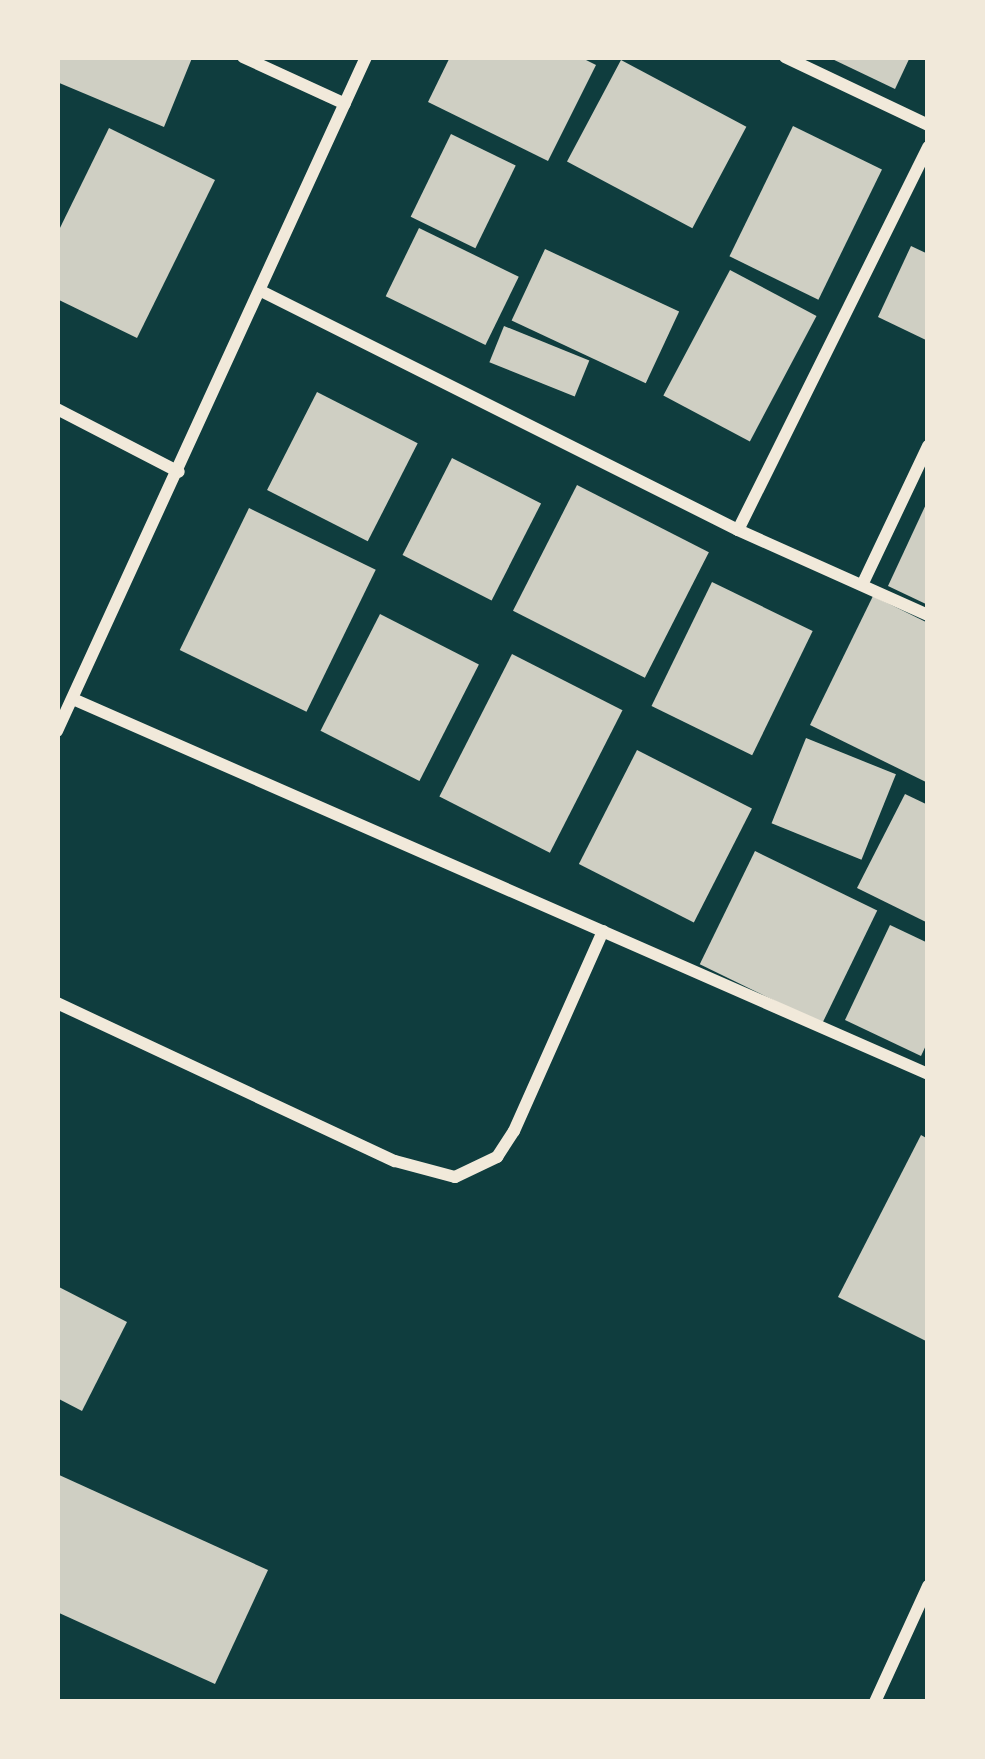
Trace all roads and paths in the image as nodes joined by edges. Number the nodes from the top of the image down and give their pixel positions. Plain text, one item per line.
1 (243, 57) edge
2 (366, 57) edge
3 (785, 57) edge
4 (345, 104) junction
5 (928, 125) edge
6 (928, 147) edge
7 (263, 292) junction
8 (57, 409) edge
9 (928, 446) edge
10 (179, 472) junction
11 (738, 530) junction
12 (863, 583) junction
13 (928, 615) edge
14 (74, 699) junction
15 (57, 731) edge
16 (604, 932) junction
17 (57, 1003) edge
18 (928, 1074) edge
19 (928, 1586) edge
20 (875, 1702) edge

1 - 4 street
2 - 4 street
3 - 5 street
4 - 7 street
6 - 11 street
7 - 10 street
7 - 11 street
8 - 10 street
9 - 12 street
10 - 14 street
11 - 12 street
12 - 13 street
14 - 15 street
14 - 16 street
16 - 17 street
16 - 18 street
19 - 20 street

